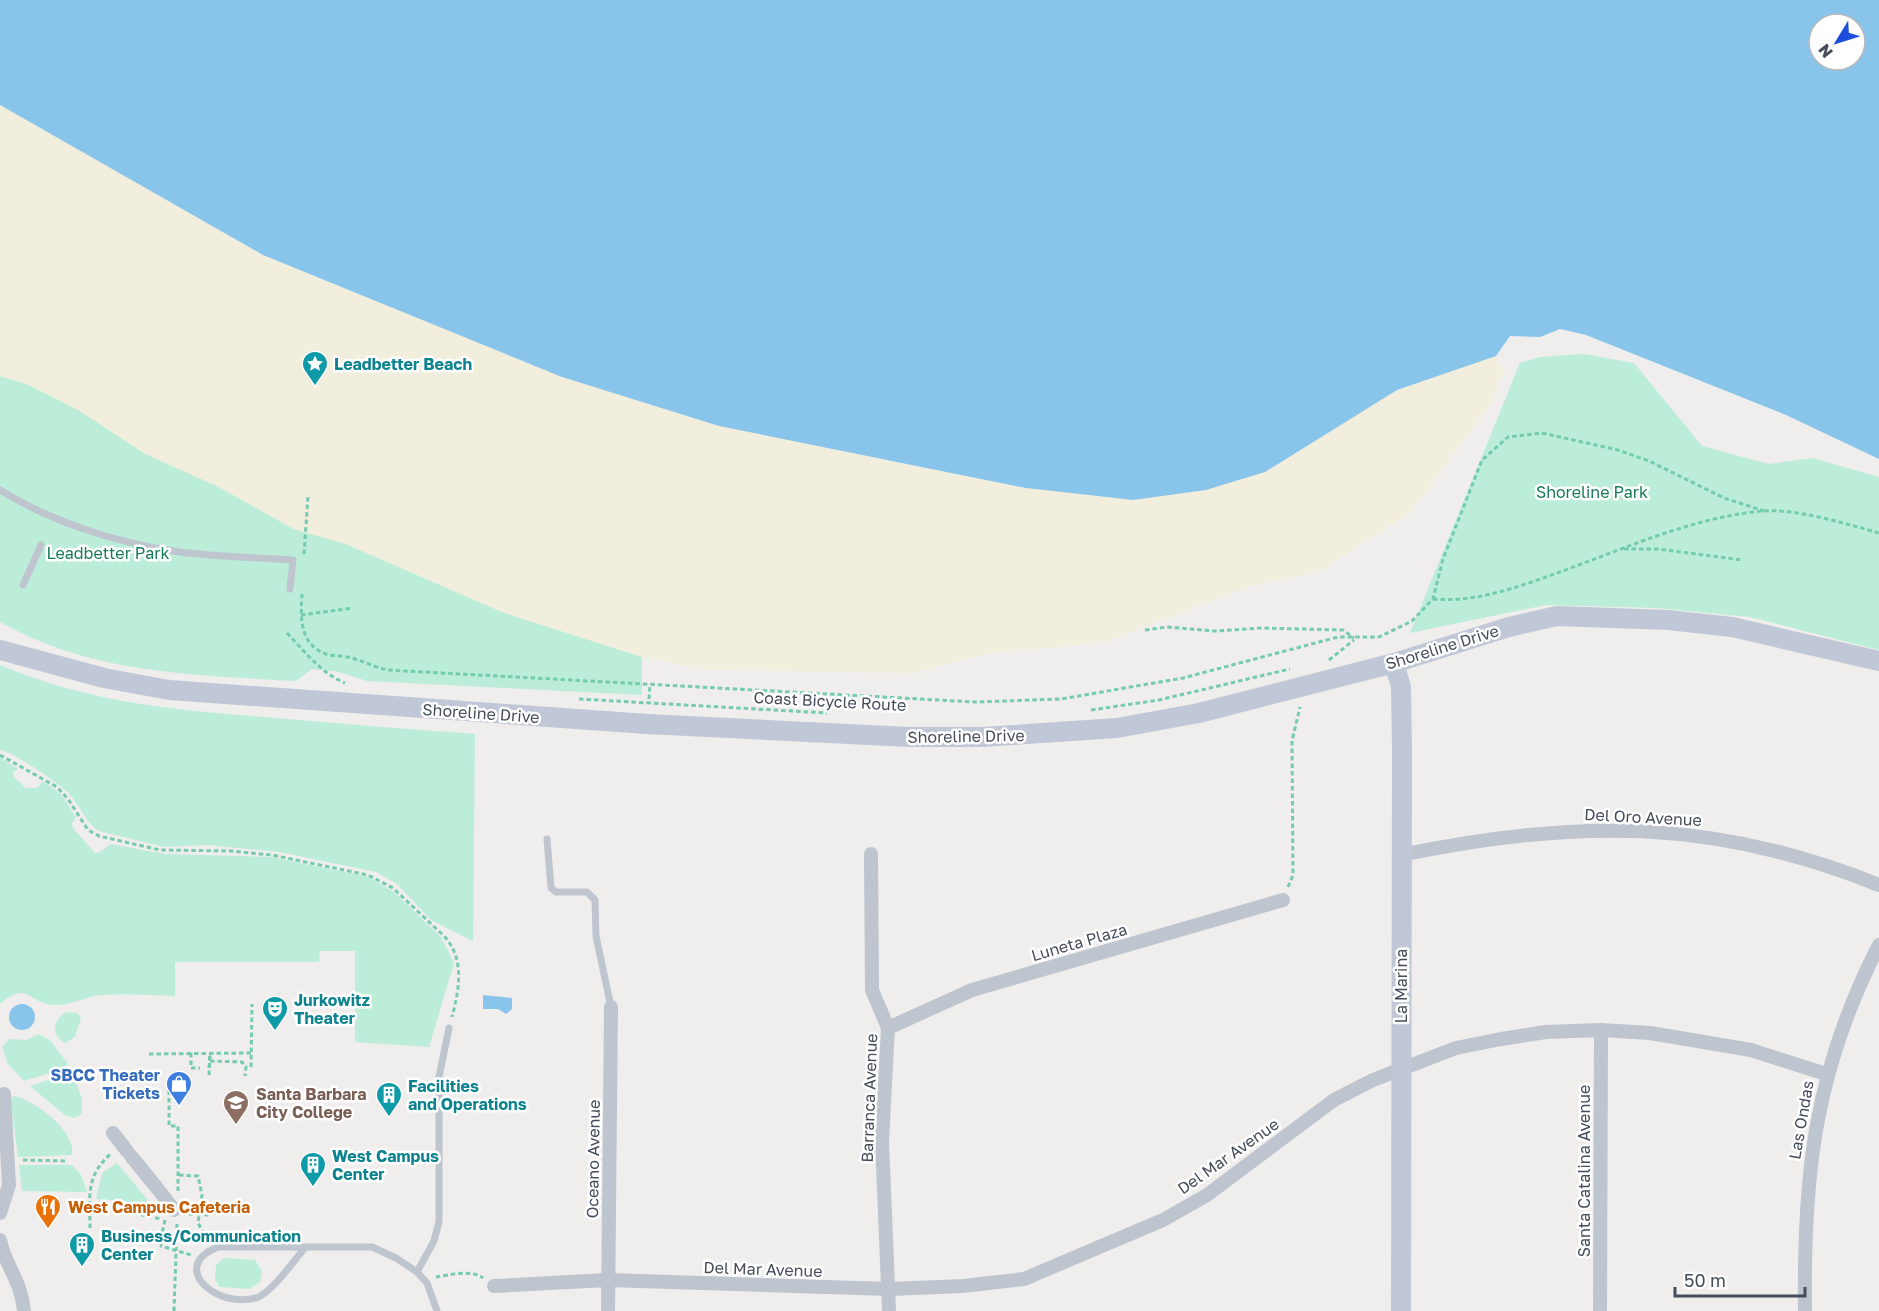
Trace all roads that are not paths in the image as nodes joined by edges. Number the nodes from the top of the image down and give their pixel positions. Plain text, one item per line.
1 (0, 490) edge
2 (40, 545) dead end
3 (23, 585) dead end
4 (290, 590) dead end
5 (0, 639) edge
6 (0, 650) edge
7 (40, 659) junction
8 (1879, 661) edge
9 (1394, 663) junction
10 (547, 839) dead end
11 (870, 854) dead end
12 (1401, 855) junction
13 (1879, 885) edge
14 (1283, 900) road end
15 (1879, 945) edge
16 (611, 1007) joint
17 (449, 1028) road end
18 (888, 1028) junction
19 (1601, 1030) junction
20 (1402, 1071) junction
21 (1826, 1074) junction
22 (4, 1094) dead end
23 (109, 1139) road end
24 (0, 1213) edge
25 (176, 1216) road end
26 (1, 1248) edge
27 (304, 1249) junction
28 (417, 1272) junction
29 (608, 1280) junction
30 (494, 1286) road end
31 (890, 1289) junction
32 (24, 1311) edge
33 (437, 1311) edge
34 (608, 1311) edge
35 (889, 1311) edge
36 (1401, 1311) edge
37 (1600, 1311) edge
38 (1805, 1311) edge

1 - 4 lane
2 - 3 lane
5 - 7 main road, Shoreline Drive
6 - 7 main road, Shoreline Drive
7 - 9 main road, Shoreline Drive
8 - 9 main road, Shoreline Drive
9 - 12 main road, La Marina
10 - 16 lane
11 - 18 street, Barranca Avenue
12 - 13 street, Del Oro Avenue
12 - 20 main road, La Marina
14 - 18 street, Luneta Plaza
15 - 21 street, Las Ondas
16 - 29 street, Oceano Avenue
17 - 28 lane
18 - 31 street, Barranca Avenue
19 - 20 street, Del Mar Avenue
19 - 21 street, Del Mar Avenue
19 - 37 street, Santa Catalina Avenue
20 - 31 street, Del Mar Avenue
20 - 36 main road, La Marina
21 - 38 street, Las Ondas
22 - 24 street
23 - 25 street
26 - 32 street
27 - 27 lane
27 - 28 lane
28 - 33 lane
29 - 30 street, Del Mar Avenue
29 - 31 street, Del Mar Avenue
29 - 34 street, Oceano Avenue
31 - 35 street, Barranca Avenue

